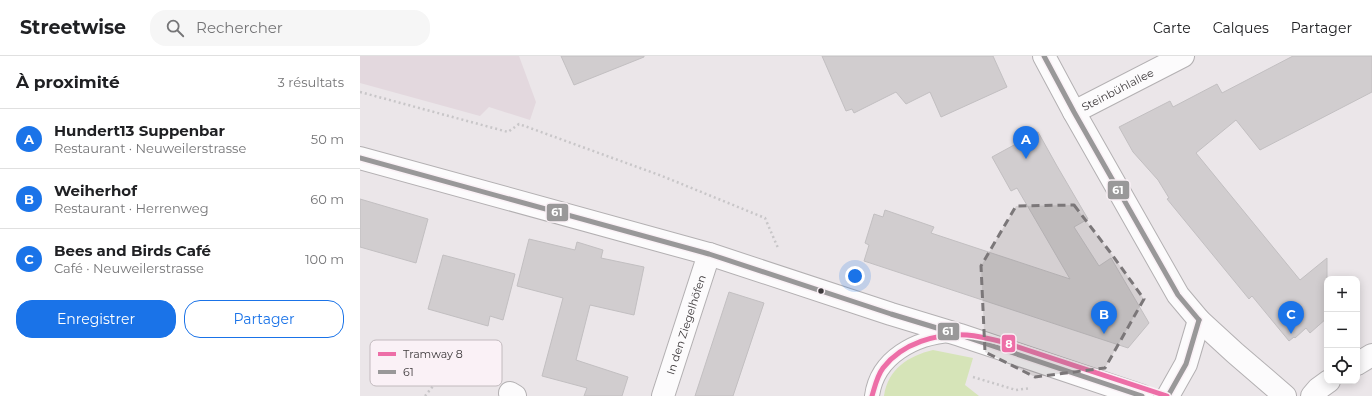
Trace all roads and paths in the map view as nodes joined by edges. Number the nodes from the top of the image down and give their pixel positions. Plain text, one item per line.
1 (1044, 56) edge
2 (1183, 56) edge
3 (360, 92) edge
4 (1074, 112) junction
5 (360, 158) edge
6 (709, 254) junction
7 (792, 281) junction
8 (1199, 320) junction
9 (960, 335) junction
10 (1372, 355) edge
11 (1360, 362) edge
12 (1325, 384) edge
13 (433, 386) edge
14 (496, 386) edge
15 (512, 394) edge
16 (425, 396) edge
17 (663, 396) edge
18 (872, 396) edge
19 (1142, 396) edge
20 (1168, 396) edge
21 (1285, 396) edge
22 (1312, 396) edge

1 - 4 street
2 - 4 street, Steinbühlallee
3 - 7 path
4 - 8 street
5 - 6 street
6 - 7 street
6 - 17 street, In den Ziegelhöfen
7 - 9 street
8 - 20 street
8 - 21 street
9 - 18 lane
9 - 19 street
10 - 11 street
12 - 22 street
13 - 16 path
14 - 15 path

